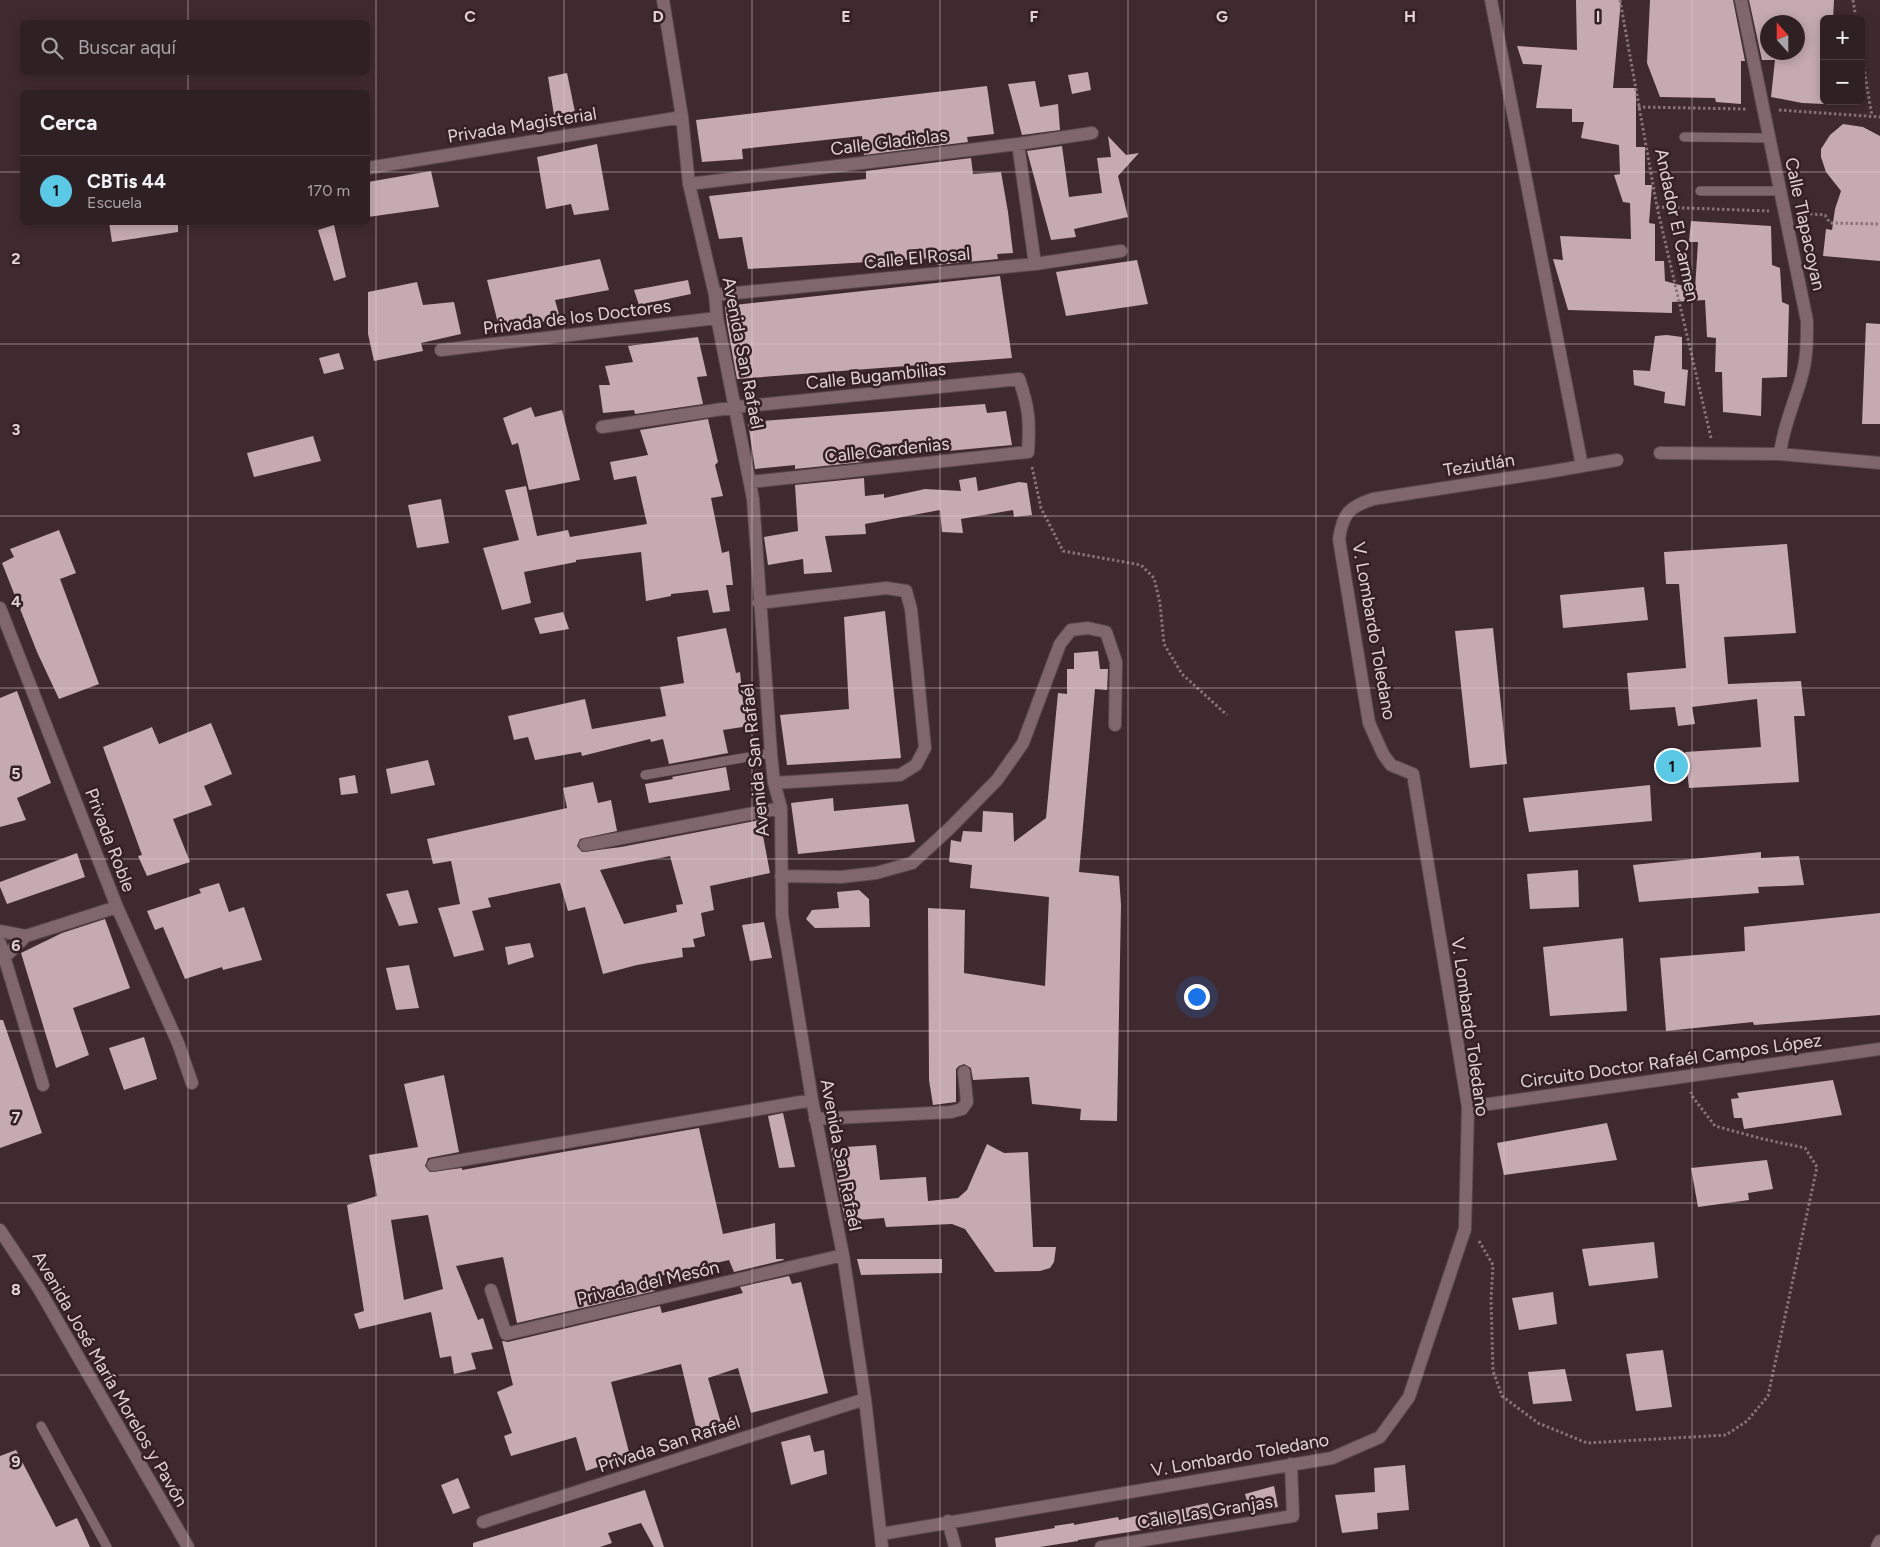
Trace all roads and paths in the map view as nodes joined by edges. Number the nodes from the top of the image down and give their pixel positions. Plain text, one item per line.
1 (663, 0) edge
2 (1491, 0) edge
3 (1620, 0) edge
4 (1741, 0) edge
5 (1853, 0) edge
6 (1855, 15) edge
7 (1862, 60) edge
8 (682, 116) junction
9 (1872, 116) dead end
10 (1092, 133) dead end
11 (1684, 136) dead end
12 (1769, 138) junction
13 (1018, 144) junction
14 (370, 168) edge
15 (689, 184) junction
16 (1700, 191) dead end
17 (1780, 191) junction
18 (1657, 207) junction
19 (1784, 211) junction
20 (1880, 224) edge
21 (1121, 252) dead end
22 (1035, 264) junction
23 (715, 295) junction
24 (718, 318) junction
25 (441, 350) dead end
26 (736, 407) junction
27 (602, 427) dead end
28 (1028, 452) junction
29 (1660, 454) dead end
30 (1714, 454) junction
31 (1780, 454) junction
32 (1616, 460) dead end
33 (1880, 463) edge
34 (1582, 466) junction
35 (750, 482) junction
36 (1349, 511) joint
37 (759, 604) junction
38 (0, 608) edge
39 (1227, 715) dead end
40 (1115, 725) dead end
41 (771, 753) junction
42 (645, 775) dead end
43 (774, 783) junction
44 (781, 808) junction
45 (585, 845) dead end
46 (781, 876) junction
47 (117, 907) junction
48 (0, 931) edge
49 (26, 936) junction
50 (0, 943) edge
51 (3, 958) edge
52 (1880, 1049) edge
53 (964, 1072) dead end
54 (1689, 1076) junction
55 (192, 1083) dead end
56 (43, 1085) dead end
57 (812, 1100) junction
58 (1468, 1107) junction
59 (815, 1119) junction
60 (433, 1165) dead end
61 (1465, 1229) junction
62 (0, 1230) edge
63 (843, 1255) junction
64 (491, 1290) dead end
65 (865, 1399) junction
66 (41, 1426) dead end
67 (1291, 1464) junction
68 (948, 1521) junction
69 (483, 1522) dead end
70 (881, 1534) junction
71 (1880, 1541) edge
72 (107, 1547) edge
73 (188, 1547) edge
74 (882, 1547) edge
75 (955, 1547) edge
76 (1101, 1547) edge
77 (1877, 1547) edge

1 - 8 street, Avenida San Rafaél
2 - 34 street
3 - 18 path, Andador El Carmen
4 - 12 street, Calle Tlapacoyan
5 - 6 path
7 - 9 path
8 - 14 street, Privada Magisterial
8 - 15 street, Avenida San Rafaél
10 - 13 street, Calle Gladiolas
11 - 12 lane
12 - 17 street, Calle Tlapacoyan
13 - 15 street, Calle Gladiolas
13 - 22 street
15 - 23 street, Avenida San Rafaél
16 - 17 lane
17 - 19 street, Calle Tlapacoyan
18 - 19 path
18 - 30 path, Andador El Carmen
19 - 20 path
19 - 31 street, Calle Tlapacoyan
21 - 22 street, Calle El Rosal
22 - 23 street, Calle El Rosal
23 - 24 street, Avenida San Rafaél
24 - 25 street, Privada de los Doctores
24 - 26 street, Avenida San Rafaél
26 - 27 street, Calle Bugambilias
26 - 28 street, Calle Bugambilias
26 - 35 street, Avenida San Rafaél
28 - 35 street, Calle Gardenias
28 - 39 path
29 - 30 street
30 - 31 street
31 - 33 street
32 - 34 street, Teziutlán
34 - 36 street, Teziutlán
35 - 37 street, Avenida San Rafaél
36 - 58 street, V. Lombardo Toledano
37 - 41 street, Avenida San Rafaél
37 - 43 street
38 - 47 street, Privada Roble
40 - 46 street
41 - 42 lane
41 - 43 street, Avenida San Rafaél
43 - 44 street, Avenida San Rafaél
44 - 45 street
44 - 46 street, Avenida San Rafaél
46 - 57 street, Avenida San Rafaél
47 - 49 street
47 - 55 street, Privada Roble
48 - 49 street
49 - 51 street
50 - 51 street
51 - 56 street
52 - 54 street, Circuito Doctor Rafaél Campos López
53 - 59 street
54 - 58 street, Circuito Doctor Rafaél Campos López
54 - 61 path
57 - 59 street, Avenida San Rafaél
57 - 60 street
58 - 61 street, V. Lombardo Toledano
59 - 63 street, Avenida San Rafaél
61 - 67 street, V. Lombardo Toledano
62 - 73 street, Avenida José María Morelos y Pavón
63 - 64 street, Privada del Mesón
63 - 65 street, Avenida San Rafaél
65 - 69 street, Privada San Rafaél
65 - 70 street, Avenida San Rafaél
66 - 72 lane
67 - 68 street, V. Lombardo Toledano
67 - 76 street, Calle Las Granjas
68 - 70 street, V. Lombardo Toledano
68 - 75 street
70 - 74 street, Avenida San Rafaél
71 - 77 street

